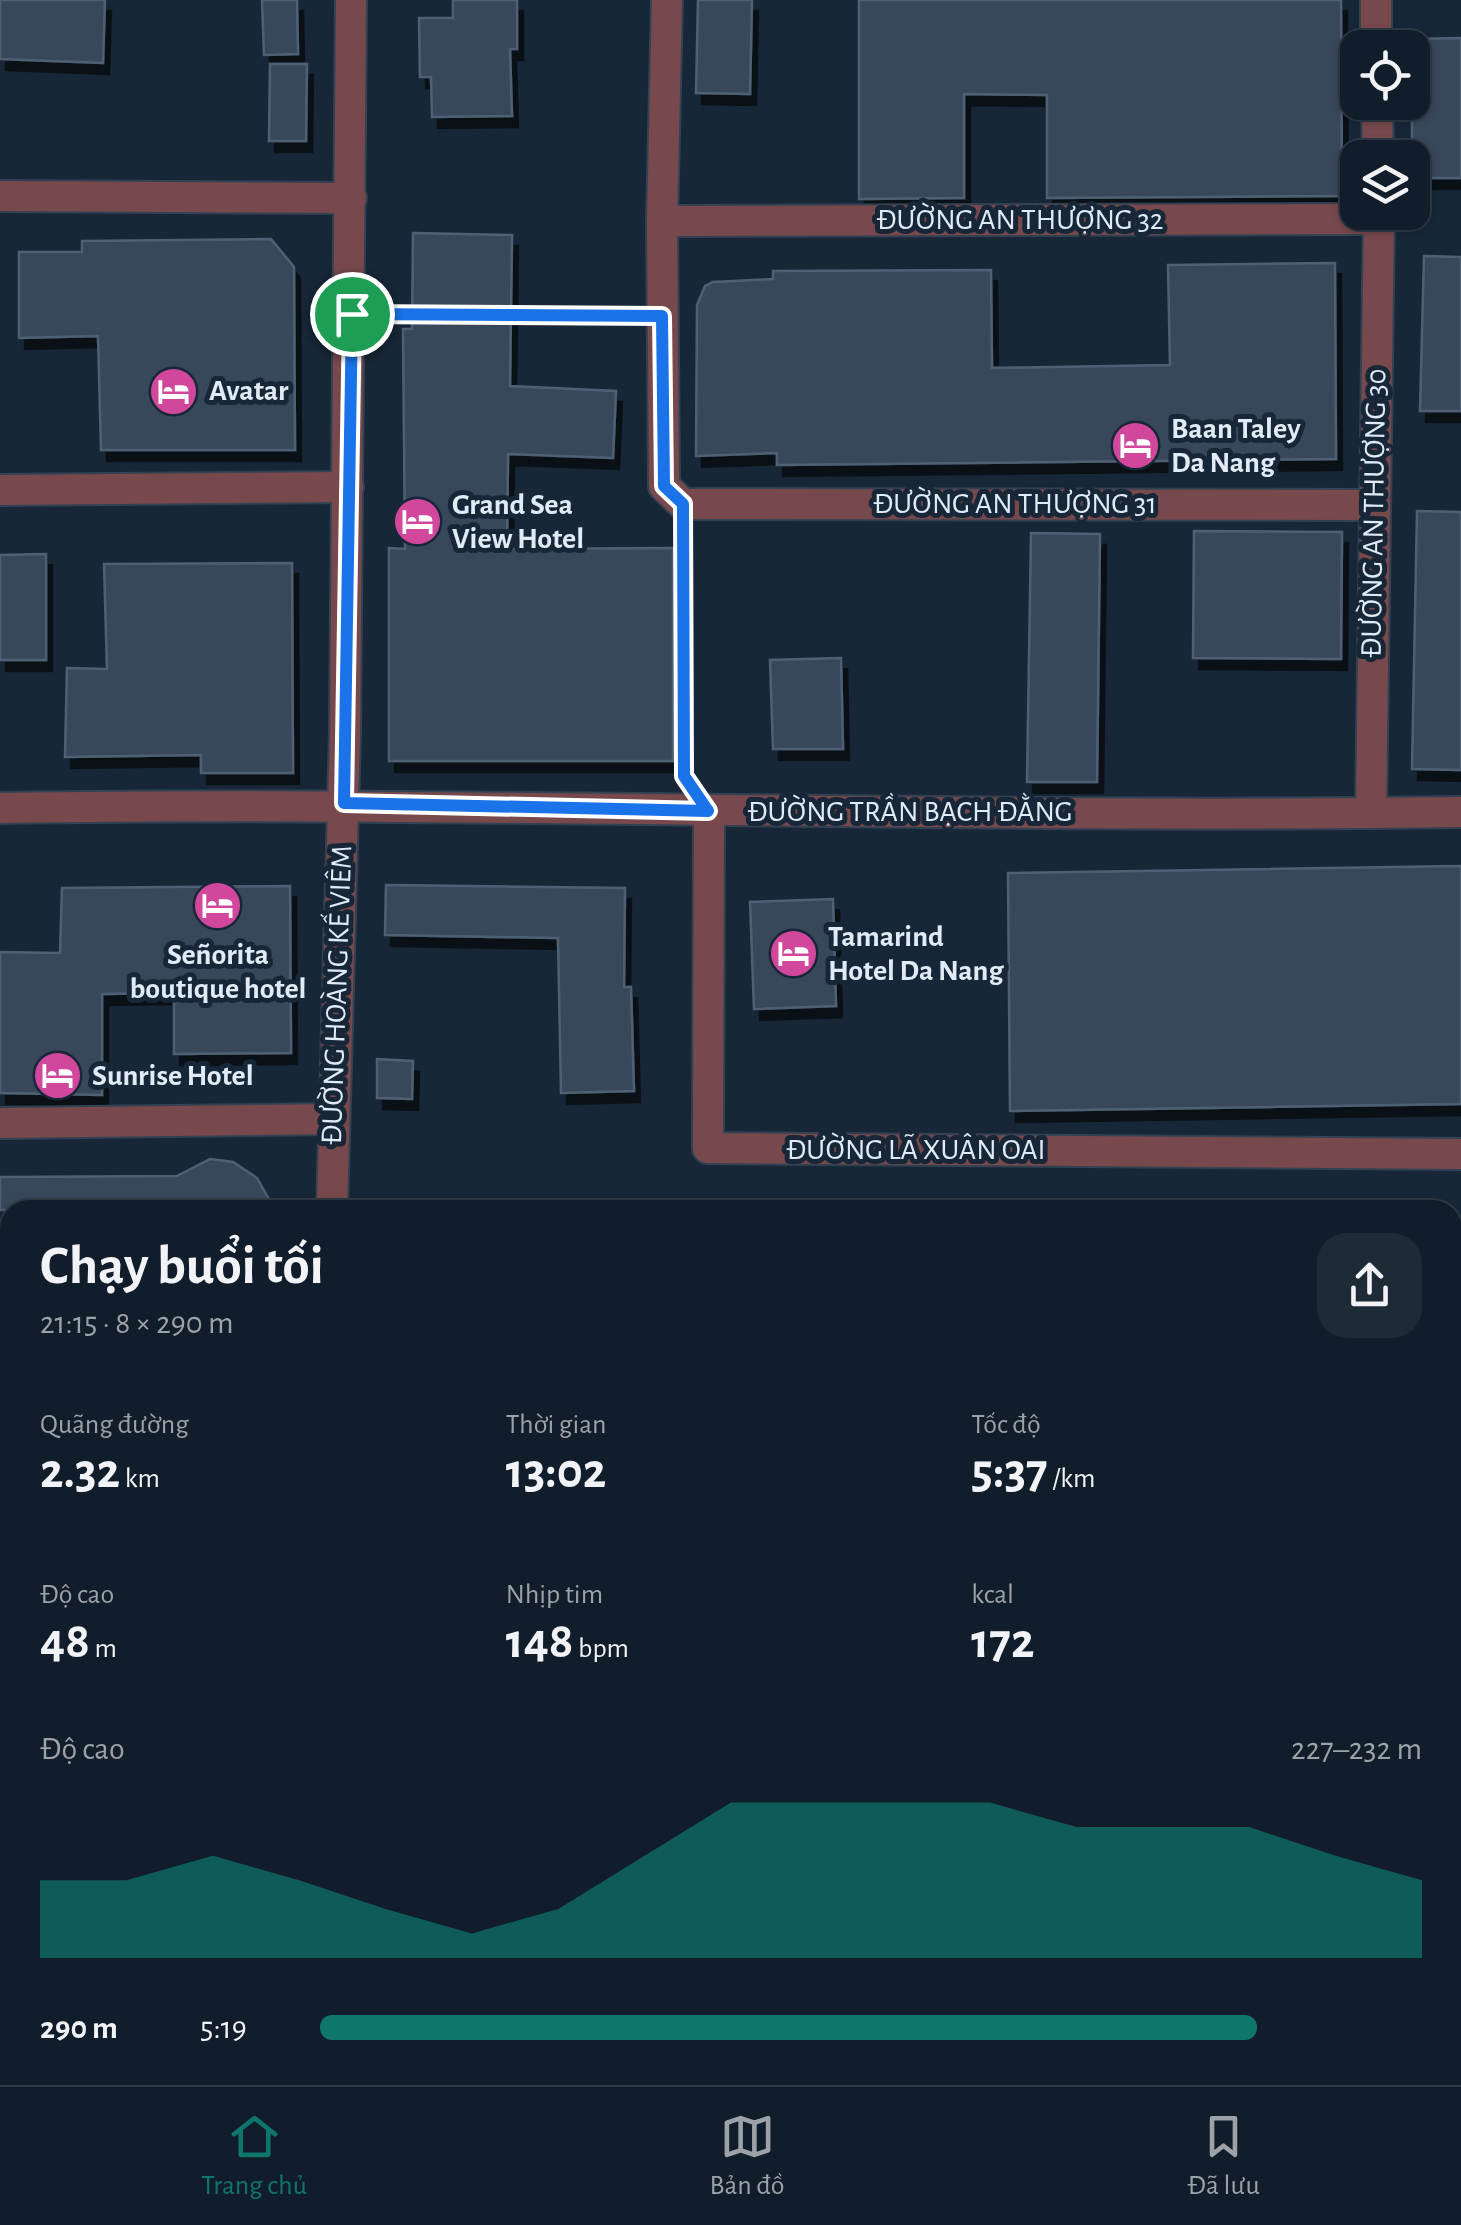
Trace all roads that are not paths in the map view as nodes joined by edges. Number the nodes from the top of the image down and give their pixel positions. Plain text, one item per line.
1 (351, 0) edge
2 (667, 0) edge
3 (1376, 0) edge
4 (1376, 30) edge
5 (0, 196) edge
6 (351, 198) junction
7 (1340, 216) edge
8 (662, 221) junction
9 (1379, 230) edge
10 (348, 487) junction
11 (0, 490) edge
12 (1374, 504) junction
13 (344, 803) junction
14 (0, 808) edge
15 (708, 811) junction
16 (1461, 812) edge
17 (1371, 813) junction
18 (332, 1119) junction
19 (0, 1122) edge
20 (1461, 1154) edge
21 (332, 1200) edge

1 - 6 street, ĐƯỜNG HOÀNG KẾ VIÊM
2 - 8 street
3 - 4 street
5 - 6 street
6 - 10 street, ĐƯỜNG HOÀNG KẾ VIÊM
7 - 8 street, ĐƯỜNG AN THƯỢNG 32
8 - 12 street, ĐƯỜNG AN THƯỢNG 31
9 - 12 street, ĐƯỜNG AN THƯỢNG 30
10 - 11 street
10 - 13 street, ĐƯỜNG HOÀNG KẾ VIÊM
12 - 17 street, ĐƯỜNG AN THƯỢNG 30
13 - 14 street, ĐƯỜNG TRẦN BẠCH ĐẰNG
13 - 15 street, ĐƯỜNG TRẦN BẠCH ĐẰNG
13 - 18 street, ĐƯỜNG HOÀNG KẾ VIÊM
15 - 17 street, ĐƯỜNG TRẦN BẠCH ĐẰNG
15 - 20 street, ĐƯỜNG LÃ XUÂN OAI
16 - 17 street, ĐƯỜNG TRẦN BẠCH ĐẰNG
18 - 19 street
18 - 21 street, ĐƯỜNG HOÀNG KẾ VIÊM

